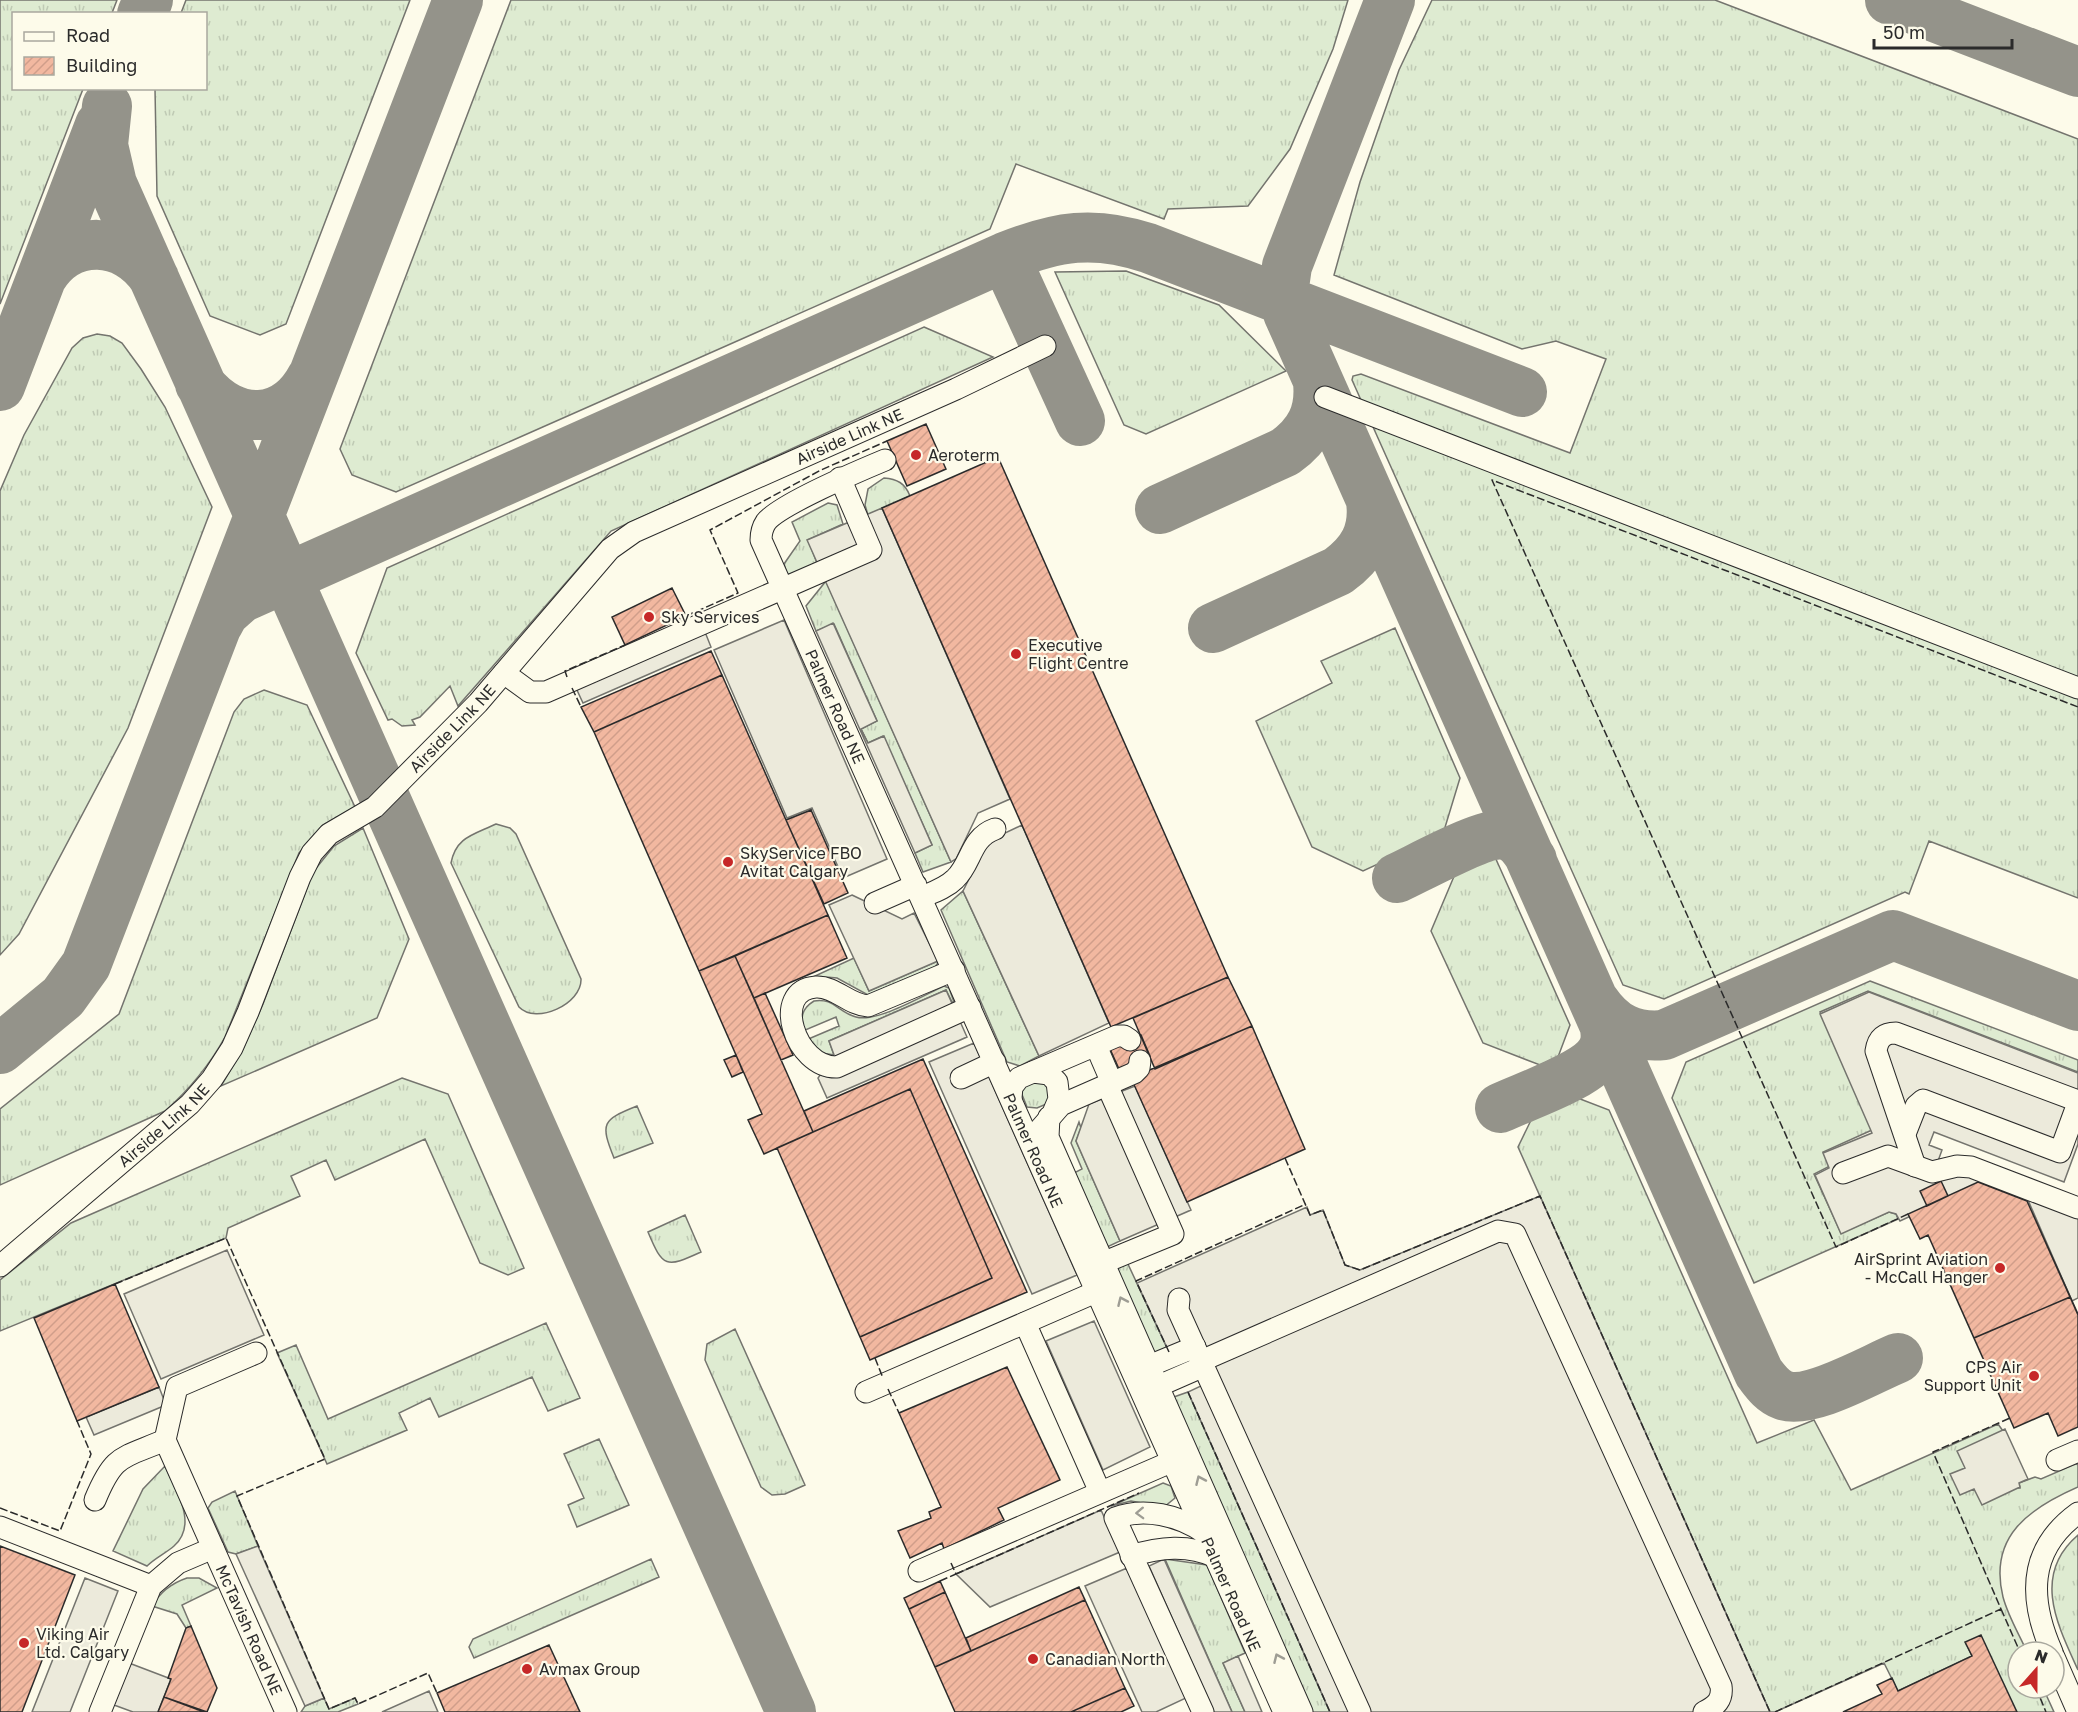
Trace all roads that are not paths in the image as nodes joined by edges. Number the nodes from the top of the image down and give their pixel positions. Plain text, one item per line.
1 (1045, 346) dead end
2 (1325, 397) dead end
3 (885, 460) dead end
4 (840, 478) junction
5 (782, 589) junction
6 (504, 673) junction
7 (2078, 688) edge
8 (994, 829) dead end
9 (919, 891) junction
10 (875, 903) dead end
11 (954, 970) junction
12 (970, 1006) junction
13 (1130, 1040) dead end
14 (1096, 1046) junction
15 (1140, 1061) dead end
16 (995, 1062) junction
17 (1033, 1072) junction
18 (961, 1078) dead end
19 (1110, 1084) junction
20 (1011, 1098) junction
21 (2078, 1102) edge
22 (1051, 1115) junction
23 (1905, 1134) junction
24 (1035, 1153) junction
25 (1915, 1166) junction
26 (1843, 1173) dead end
27 (2078, 1208) edge
28 (0, 1266) edge
29 (1096, 1266) junction
30 (1098, 1292) junction
31 (1179, 1299) dead end
32 (1025, 1323) junction
33 (256, 1353) dead end
34 (1201, 1362) junction
35 (1149, 1385) junction
36 (866, 1392) dead end
37 (165, 1440) junction
38 (2078, 1451) edge
39 (2057, 1460) dead end
40 (1173, 1461) junction
41 (1100, 1492) junction
42 (95, 1500) dead end
43 (2078, 1513) edge
44 (0, 1527) edge
45 (1204, 1533) junction
46 (213, 1548) junction
47 (1131, 1556) junction
48 (1216, 1557) junction
49 (919, 1571) dead end
50 (151, 1586) junction
51 (2048, 1640) edge
52 (2066, 1684) edge
53 (1290, 1704) edge
54 (100, 1712) edge
55 (286, 1712) edge
56 (1203, 1712) edge
57 (1360, 1712) edge
58 (1704, 1712) edge
59 (2078, 1712) edge

1 - 6 street, Airside Link NE
2 - 7 street
3 - 4 street, Palmer Road NE
4 - 5 street, Palmer Road NE
4 - 5 street
5 - 6 street
5 - 9 street, Palmer Road NE
6 - 28 street, Airside Link NE
8 - 9 street
9 - 10 street
9 - 11 street, Palmer Road NE
11 - 12 street, Palmer Road NE
11 - 12 street
12 - 16 street, Palmer Road NE
13 - 14 street
14 - 17 street
14 - 19 street
15 - 19 street
16 - 18 street
16 - 20 street, Palmer Road NE
17 - 20 street
17 - 22 street
19 - 22 street
19 - 29 street
20 - 24 street, Palmer Road NE
21 - 23 street
21 - 23 street
22 - 24 street
22 - 29 street
23 - 25 street
24 - 29 street, Palmer Road NE
25 - 26 street
25 - 27 street
29 - 30 street, Palmer Road NE
35 -> 29 street
30 - 32 street
30 - 35 street, Palmer Road NE
31 - 34 street
32 - 36 street
32 - 41 street
33 - 37 street
34 - 35 street
34 - 35 street
34 - 57 street
34 - 58 street
35 - 40 street, Palmer Road NE
53 -> 35 street
37 - 42 street
37 - 46 street, McTavish Road NE
38 - 39 street
40 - 41 street
40 - 45 street, Palmer Road NE
41 - 49 street
43 - 51 street
44 - 50 street
45 -> 47 street
45 - 48 street, Palmer Road NE
46 - 50 street, McTavish Road NE
46 - 55 street, McTavish Road NE
47 - 48 street
47 - 56 street
48 - 53 street, Palmer Road NE
50 - 54 street, McTavish Road NE
52 - 59 street

